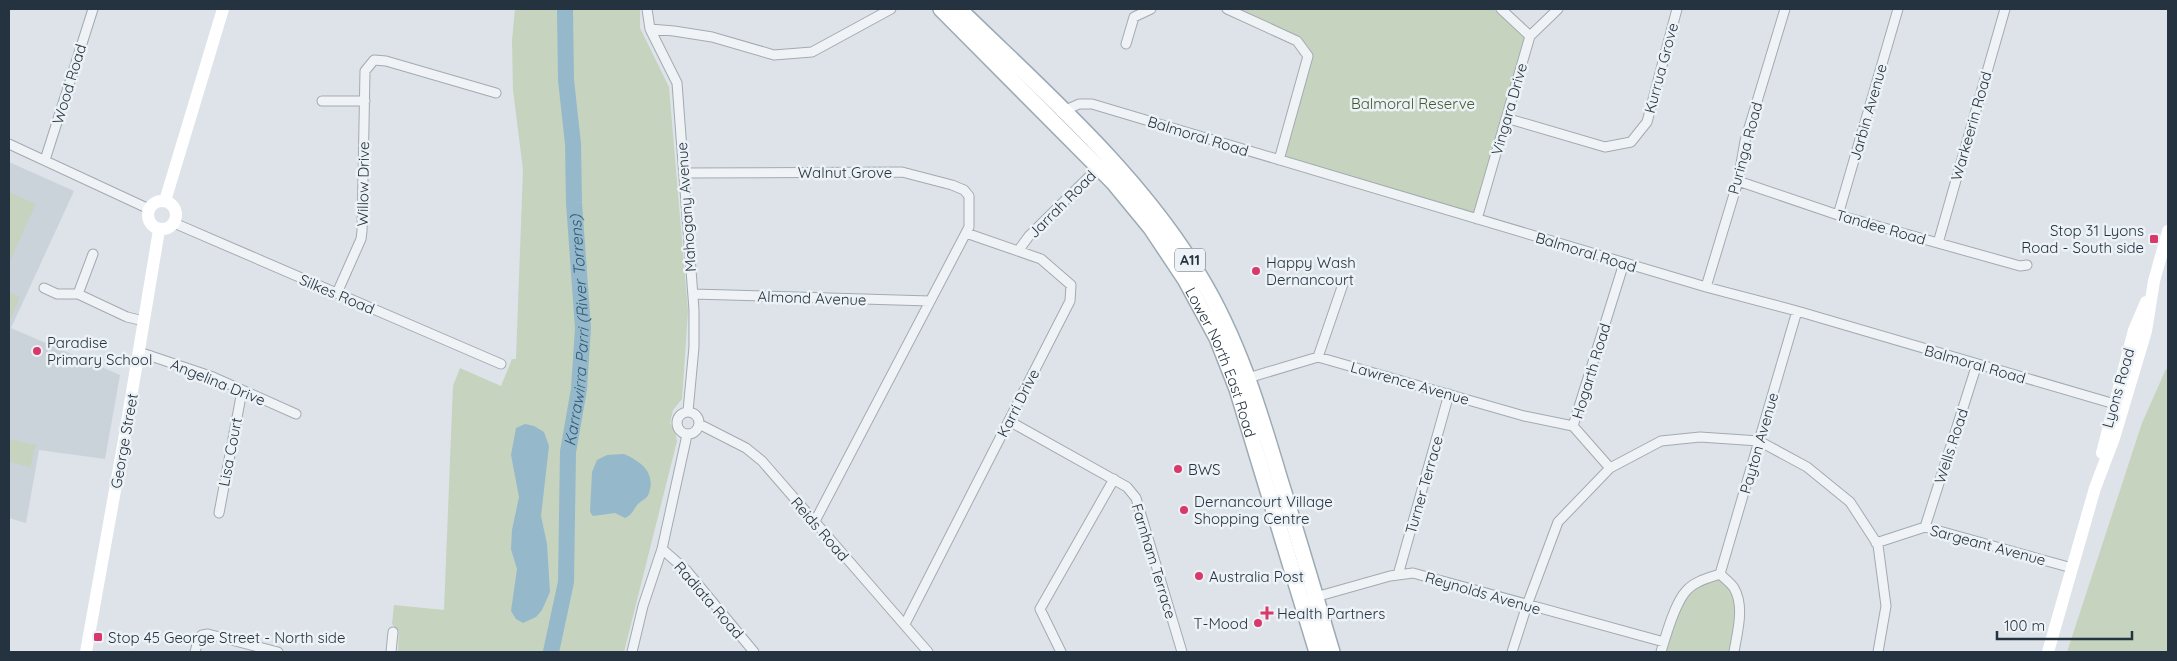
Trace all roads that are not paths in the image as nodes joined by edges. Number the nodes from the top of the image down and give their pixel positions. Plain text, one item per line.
1 (93, 9) edge
2 (223, 9) edge
3 (647, 9) edge
4 (891, 9) edge
5 (942, 9) edge
6 (959, 9) edge
7 (1151, 9) edge
8 (1227, 9) edge
9 (1501, 9) edge
10 (1558, 9) edge
11 (1678, 9) edge
12 (1786, 9) edge
13 (1898, 9) edge
14 (2005, 9) edge
15 (650, 29) junction
16 (1530, 36) junction
17 (1126, 44) dead end
18 (496, 93) dead end
19 (322, 101) dead end
20 (365, 101) junction
21 (1057, 115) junction
22 (1506, 118) junction
23 (9, 144) edge
24 (45, 160) junction
25 (1279, 160) junction
26 (1103, 162) junction
27 (684, 173) junction
28 (1738, 180) junction
29 (165, 201) junction
30 (149, 209) junction
31 (1838, 215) junction
32 (1476, 219) junction
33 (174, 223) junction
34 (159, 230) junction
35 (967, 230) junction
36 (2168, 231) edge
37 (1938, 243) junction
38 (1018, 251) junction
39 (93, 254) dead end
40 (1624, 263) junction
41 (2027, 265) dead end
42 (1343, 284) dead end
43 (44, 288) dead end
44 (1706, 288) junction
45 (337, 293) junction
46 (78, 294) junction
47 (693, 294) junction
48 (930, 301) junction
49 (1797, 311) junction
50 (144, 321) junction
51 (139, 352) junction
52 (1318, 357) junction
53 (501, 364) dead end
54 (1976, 364) junction
55 (1248, 378) junction
56 (242, 391) junction
57 (1449, 394) junction
58 (2119, 405) junction
59 (688, 411) junction
60 (296, 414) dead end
61 (1009, 421) junction
62 (699, 424) junction
63 (1573, 426) junction
64 (687, 435) junction
65 (1759, 441) junction
66 (1610, 468) junction
67 (1114, 479) junction
68 (219, 513) dead end
69 (814, 523) junction
70 (1925, 527) junction
71 (1876, 543) junction
72 (662, 549) junction
73 (2072, 568) junction
74 (1720, 574) junction
75 (1398, 575) junction
76 (1309, 599) junction
77 (1527, 605) junction
78 (905, 624) junction
79 (393, 632) dead end
80 (1664, 642) junction
81 (86, 652) edge
82 (195, 652) edge
83 (278, 652) edge
84 (391, 652) edge
85 (632, 652) edge
86 (754, 652) edge
87 (928, 652) edge
88 (1061, 652) edge
89 (1182, 652) edge
90 (1317, 652) edge
91 (1332, 652) edge
92 (1512, 652) edge
93 (1662, 652) edge
94 (1734, 652) edge
95 (1878, 652) edge
96 (2048, 652) edge

1 - 24 street, Wood Road
2 - 29 street
3 - 15 street, Mahogany Avenue
4 - 15 street
5 - 21 main road, Lower North East Road / A11
6 - 21 main road, Lower North East Road / A11
7 - 17 street
8 - 25 street
9 - 16 street
10 - 16 street, Vingara Drive
11 - 22 street, Kurrua Grove
12 - 28 street, Puringa Road
13 - 31 street, Jarbin Avenue
14 - 37 street, Warkeerin Road
15 - 27 street, Mahogany Avenue
16 - 22 street, Vingara Drive
18 - 20 street, Willow Drive
19 - 20 street
20 - 45 street, Willow Drive
21 - 25 street, Balmoral Road
21 - 26 main road, Lower North East Road / A11
22 - 32 street, Vingara Drive
23 - 24 street
24 - 30 street
25 - 32 street, Balmoral Road
26 - 38 street, Jarrah Road
26 - 55 main road, Lower North East Road / A11
26 - 76 main road, Lower North East Road / A11
27 - 35 street, Walnut Grove
27 - 47 street, Mahogany Avenue
28 - 31 street, Tandee Road
28 - 44 street, Puringa Road
29 - 30 street
29 - 33 street
30 - 34 street
31 - 37 street, Tandee Road
32 - 40 street, Balmoral Road
33 - 34 street
33 - 45 street, Silkes Road
34 - 50 street, George Street
35 - 38 street, Karri Drive
35 - 48 street
36 - 58 street, Lyons Road
37 - 41 street, Tandee Road
38 - 61 street, Karri Drive
39 - 46 street
40 - 44 street, Balmoral Road
40 - 63 street, Hogarth Road
42 - 52 street
43 - 46 street
44 - 49 street, Balmoral Road
45 - 53 street, Silkes Road
46 - 50 street
47 - 48 street, Almond Avenue
47 - 59 street, Mahogany Avenue
48 - 69 street
49 - 54 street, Balmoral Road
49 - 65 street, Payton Avenue
50 - 51 street, George Street
51 - 56 street, Angelina Drive
51 - 81 street, George Street
52 - 55 street
52 - 57 street, Lawrence Avenue
54 - 58 street, Balmoral Road
54 - 70 street, Wells Road
55 - 76 main road, Lower North East Road / A11
56 - 60 street, Angelina Drive
56 - 68 street, Lisa Court
57 - 63 street, Lawrence Avenue
57 - 75 street, Turner Terrace
58 - 73 street, Lyons Road
59 - 62 street
59 - 64 street
61 - 67 street, Farnham Terrace
61 - 78 street, Karri Drive
62 - 64 street
62 - 69 street, Reids Road
63 - 66 street, Hogarth Road
64 - 72 street
65 - 66 street
65 - 71 street
65 - 74 street, Payton Avenue
66 - 77 street
67 - 88 street
67 - 89 street, Farnham Terrace
69 - 78 street, Reids Road
70 - 71 street, Sargeant Avenue
70 - 73 street, Sargeant Avenue
71 - 95 street
72 - 85 street
72 - 86 street, Radiata Road
73 - 96 street, Lyons Road
74 - 80 street
74 - 94 street
75 - 76 street, Reynolds Avenue
75 - 77 street, Reynolds Avenue
76 - 90 main road, Lower North East Road / A11
76 - 91 main road, Lower North East Road / A11
77 - 80 street, Reynolds Avenue
77 - 92 street
78 - 87 street, Reids Road
79 - 84 street
80 - 93 street
82 - 83 street

